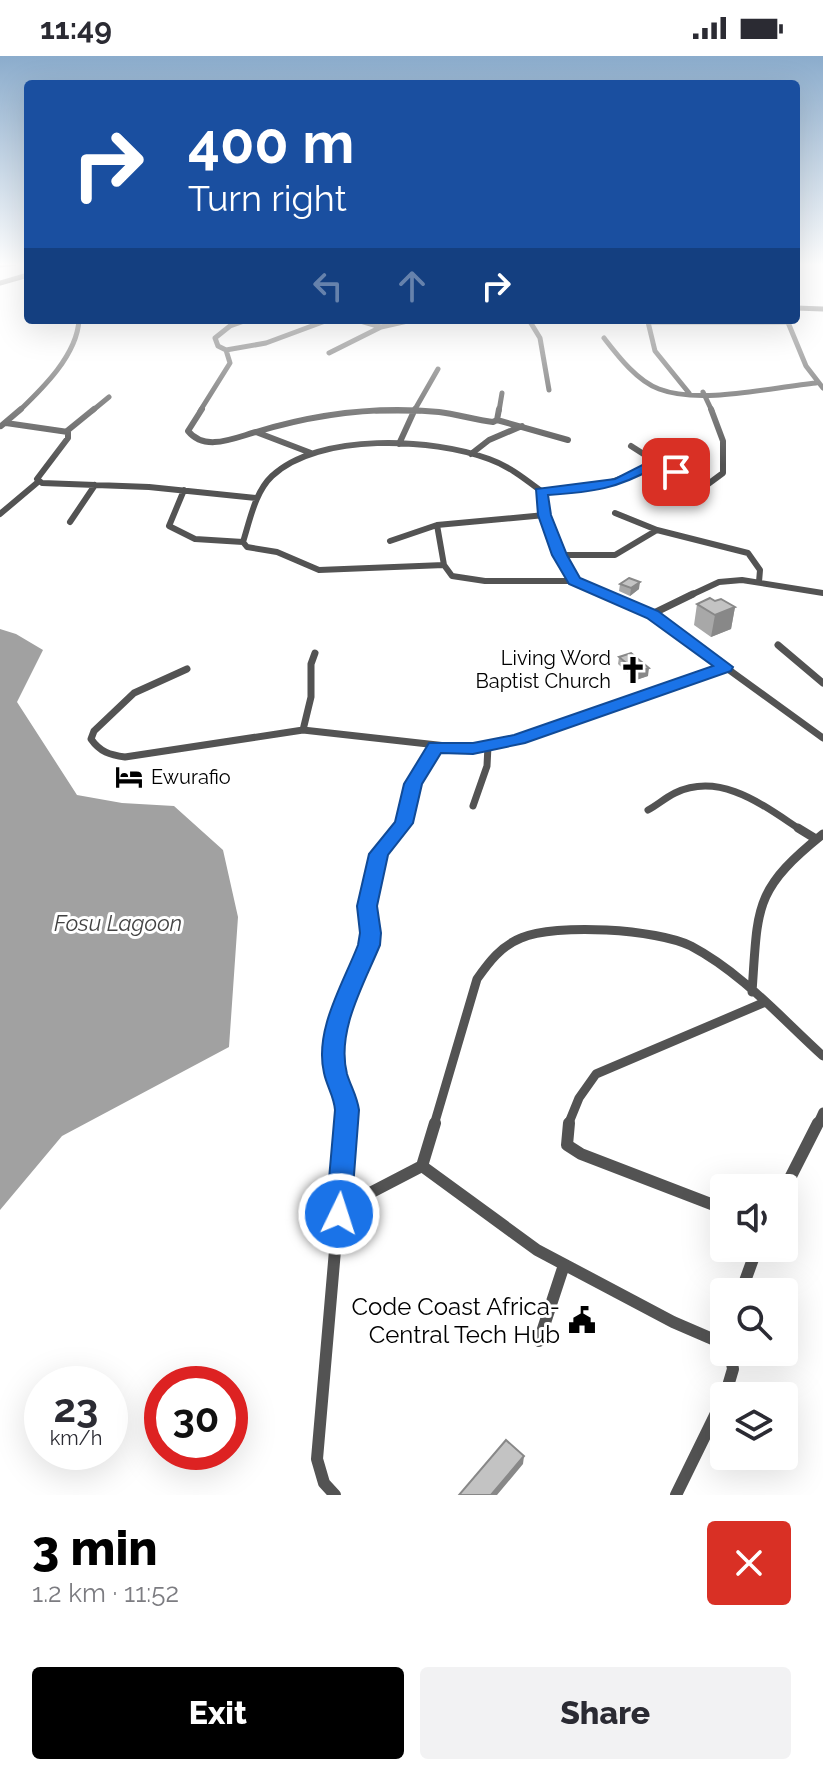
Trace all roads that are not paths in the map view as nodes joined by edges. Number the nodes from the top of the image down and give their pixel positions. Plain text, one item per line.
1 (79, 330) edge
2 (227, 330) edge
3 (301, 330) edge
4 (375, 330) edge
5 (535, 330) edge
6 (650, 330) edge
7 (791, 330) edge
8 (604, 338) dead end
9 (226, 350) junction
10 (329, 353) dead end
11 (438, 369) dead end
12 (816, 383) junction
13 (823, 388) edge
14 (549, 390) dead end
15 (703, 392) junction
16 (502, 393) dead end
17 (689, 393) junction
18 (109, 397) dead end
19 (414, 411) junction
20 (497, 420) junction
21 (3, 425) edge
22 (522, 426) junction
23 (67, 431) junction
24 (256, 432) junction
25 (568, 440) dead end
26 (399, 444) junction
27 (631, 446) dead end
28 (311, 453) junction
29 (471, 454) junction
30 (656, 462) junction
31 (676, 472) dead end
32 (38, 482) junction
33 (95, 485) junction
34 (184, 490) junction
35 (700, 490) dead end
36 (541, 491) junction
37 (256, 498) junction
38 (615, 513) dead end
39 (0, 514) edge
40 (545, 515) junction
41 (70, 522) dead end
42 (437, 525) junction
43 (657, 530) junction
44 (390, 541) dead end
45 (243, 542) junction
46 (559, 555) junction
47 (444, 565) junction
48 (574, 581) junction
49 (759, 582) junction
50 (823, 593) edge
51 (652, 614) junction
52 (778, 645) dead end
53 (315, 653) dead end
54 (725, 667) junction
55 (187, 669) dead end
56 (823, 683) edge
57 (303, 730) junction
58 (823, 738) edge
59 (488, 746) junction
60 (435, 747) junction
61 (473, 806) dead end
62 (648, 810) dead end
63 (820, 837) edge
64 (752, 992) junction
65 (763, 1003) junction
66 (823, 1056) edge
67 (823, 1112) edge
68 (422, 1166) junction
69 (792, 1174) edge
70 (710, 1204) edge
71 (339, 1214) junction
72 (564, 1265) junction
73 (710, 1338) edge
74 (539, 1341) dead end
75 (710, 1426) edge
76 (335, 1495) edge
77 (676, 1495) edge

1 - 21 street
2 - 9 street
3 - 9 street
4 - 10 street
5 - 14 street
6 - 17 street
7 - 12 street
8 - 17 street
9 - 24 street
11 - 19 street
12 - 13 street
12 - 15 street
15 - 17 street
15 - 35 street
16 - 20 street
18 - 23 street
19 - 20 street
19 - 24 street
19 - 26 street
20 - 22 street
21 - 23 street
22 - 25 street
22 - 29 street
23 - 32 street
24 - 28 street
26 - 28 street
26 - 29 street
27 - 30 street
28 - 37 street
29 - 36 street
30 - 31 street
30 - 36 street
32 - 33 street
32 - 39 street
33 - 34 street
33 - 41 street
34 - 37 street
34 - 45 street
36 - 40 street
37 - 45 street
38 - 43 street
40 - 42 street
40 - 46 street
42 - 44 street
42 - 47 street
43 - 46 street
43 - 49 street
45 - 47 street
46 - 48 street
47 - 48 street
48 - 51 street
49 - 50 street
49 - 51 street
51 - 54 street
52 - 56 street
53 - 57 street
54 - 58 street
54 - 59 street
55 - 57 street
57 - 60 street
59 - 60 street
59 - 61 street
60 - 71 street
62 - 63 street
63 - 64 street
64 - 65 street
64 - 68 street
65 - 66 street
65 - 70 street
67 - 69 street
68 - 71 street
68 - 72 street
71 - 76 street
72 - 73 street
72 - 74 street
75 - 77 street

